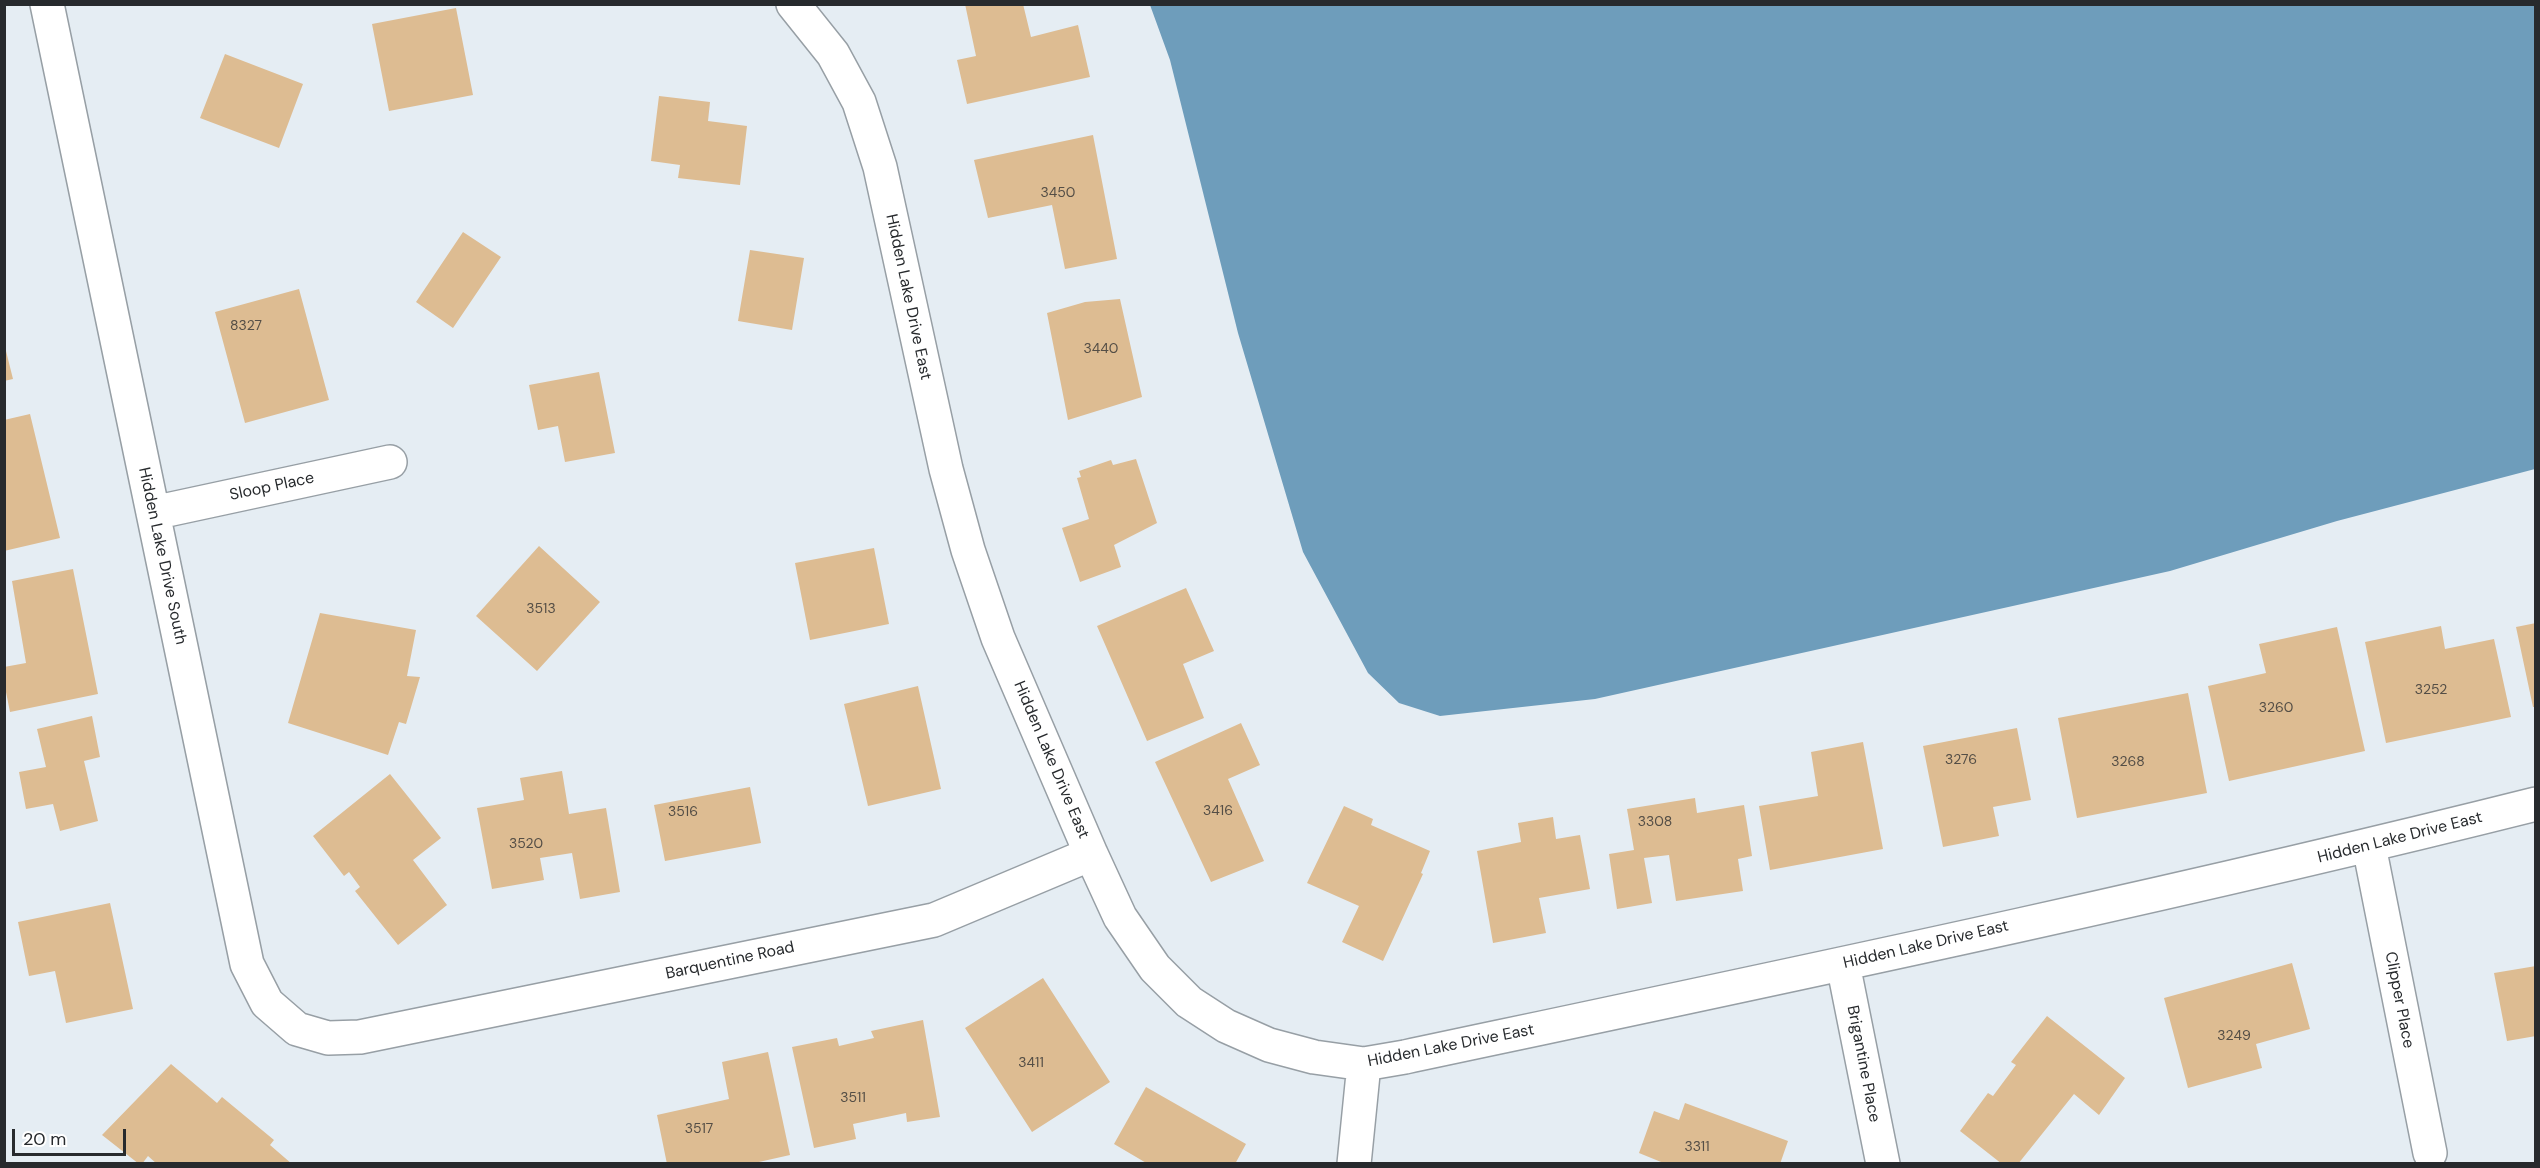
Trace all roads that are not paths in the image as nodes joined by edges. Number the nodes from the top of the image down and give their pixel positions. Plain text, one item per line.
1 (47, 4) edge
2 (793, 4) edge
3 (390, 462) dead end
4 (153, 513) junction
5 (2535, 804) edge
6 (2369, 846) junction
7 (1091, 854) junction
8 (1843, 964) junction
9 (360, 1037) joint
10 (1364, 1064) junction
11 (2430, 1153) dead end
12 (1354, 1164) edge
13 (1883, 1164) edge

1 - 4 street, Hidden Lake Drive South
2 - 7 street, Hidden Lake Drive East
3 - 4 street, Sloop Place
4 - 9 street, Hidden Lake Drive South
5 - 6 street, Hidden Lake Drive East
6 - 8 street, Hidden Lake Drive East
6 - 11 street, Clipper Place
7 - 9 street, Barquentine Road
7 - 10 street, Hidden Lake Drive East
8 - 10 street, Hidden Lake Drive East
8 - 13 street, Brigantine Place
10 - 12 street

